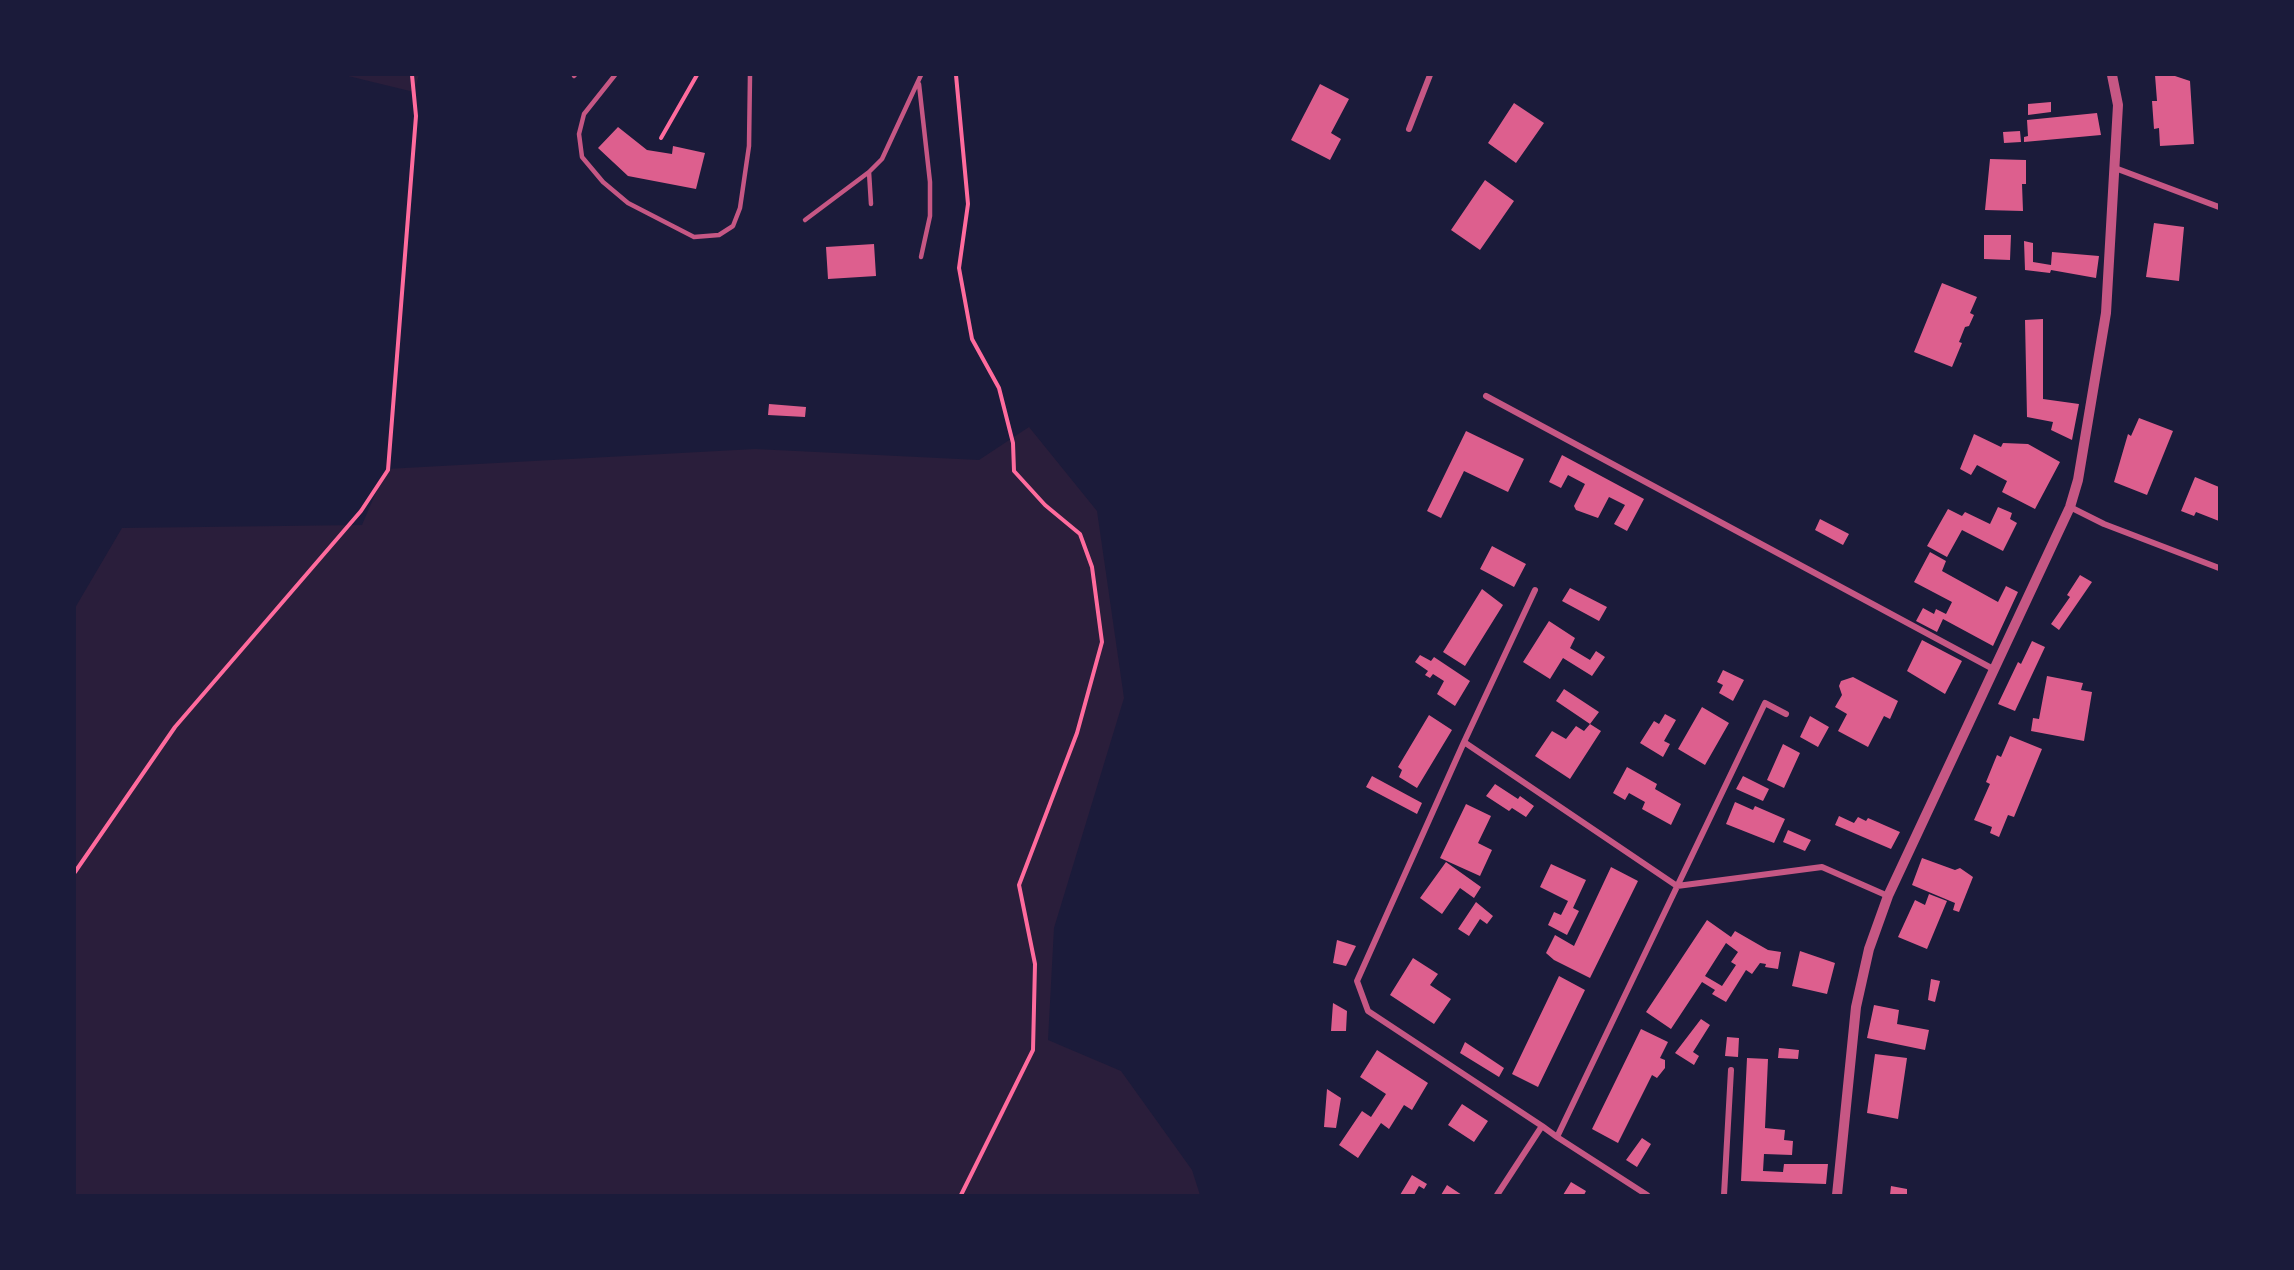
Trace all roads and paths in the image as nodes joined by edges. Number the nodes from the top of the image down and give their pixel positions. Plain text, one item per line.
1 (412, 75) edge
2 (615, 75) edge
3 (697, 75) edge
4 (750, 75) edge
5 (921, 75) edge
6 (956, 75) edge
7 (1430, 75) edge
8 (2112, 75) edge
9 (919, 83) junction
10 (1409, 129) dead end
11 (661, 138) dead end
12 (2115, 168) junction
13 (869, 172) junction
14 (871, 204) dead end
15 (2219, 207) edge
16 (805, 220) dead end
17 (921, 257) dead end
18 (1486, 396) dead end
19 (2070, 507) junction
20 (2219, 568) edge
21 (1535, 590) dead end
22 (1995, 670) junction
23 (1786, 714) dead end
24 (1464, 742) junction
25 (75, 872) edge
26 (1677, 886) junction
27 (1888, 896) junction
28 (1731, 1070) dead end
29 (1542, 1126) junction
30 (1557, 1137) junction
31 (961, 1195) edge
32 (1497, 1195) edge
33 (1647, 1195) edge
34 (1724, 1195) edge
35 (1837, 1195) edge

1 - 25 path
2 - 4 lane
3 - 11 path
5 - 9 lane
6 - 31 path
7 - 10 street
8 - 12 street
9 - 13 lane
9 - 17 lane
12 - 15 street
12 - 19 street
13 - 14 lane
13 - 16 lane
18 - 22 street
19 - 20 street
19 - 22 street
21 - 24 street
22 - 27 street
23 - 26 street
24 - 26 street
24 - 29 street
26 - 27 street
26 - 30 street
27 - 35 street
28 - 34 street
29 - 30 street
29 - 32 street
30 - 33 street

